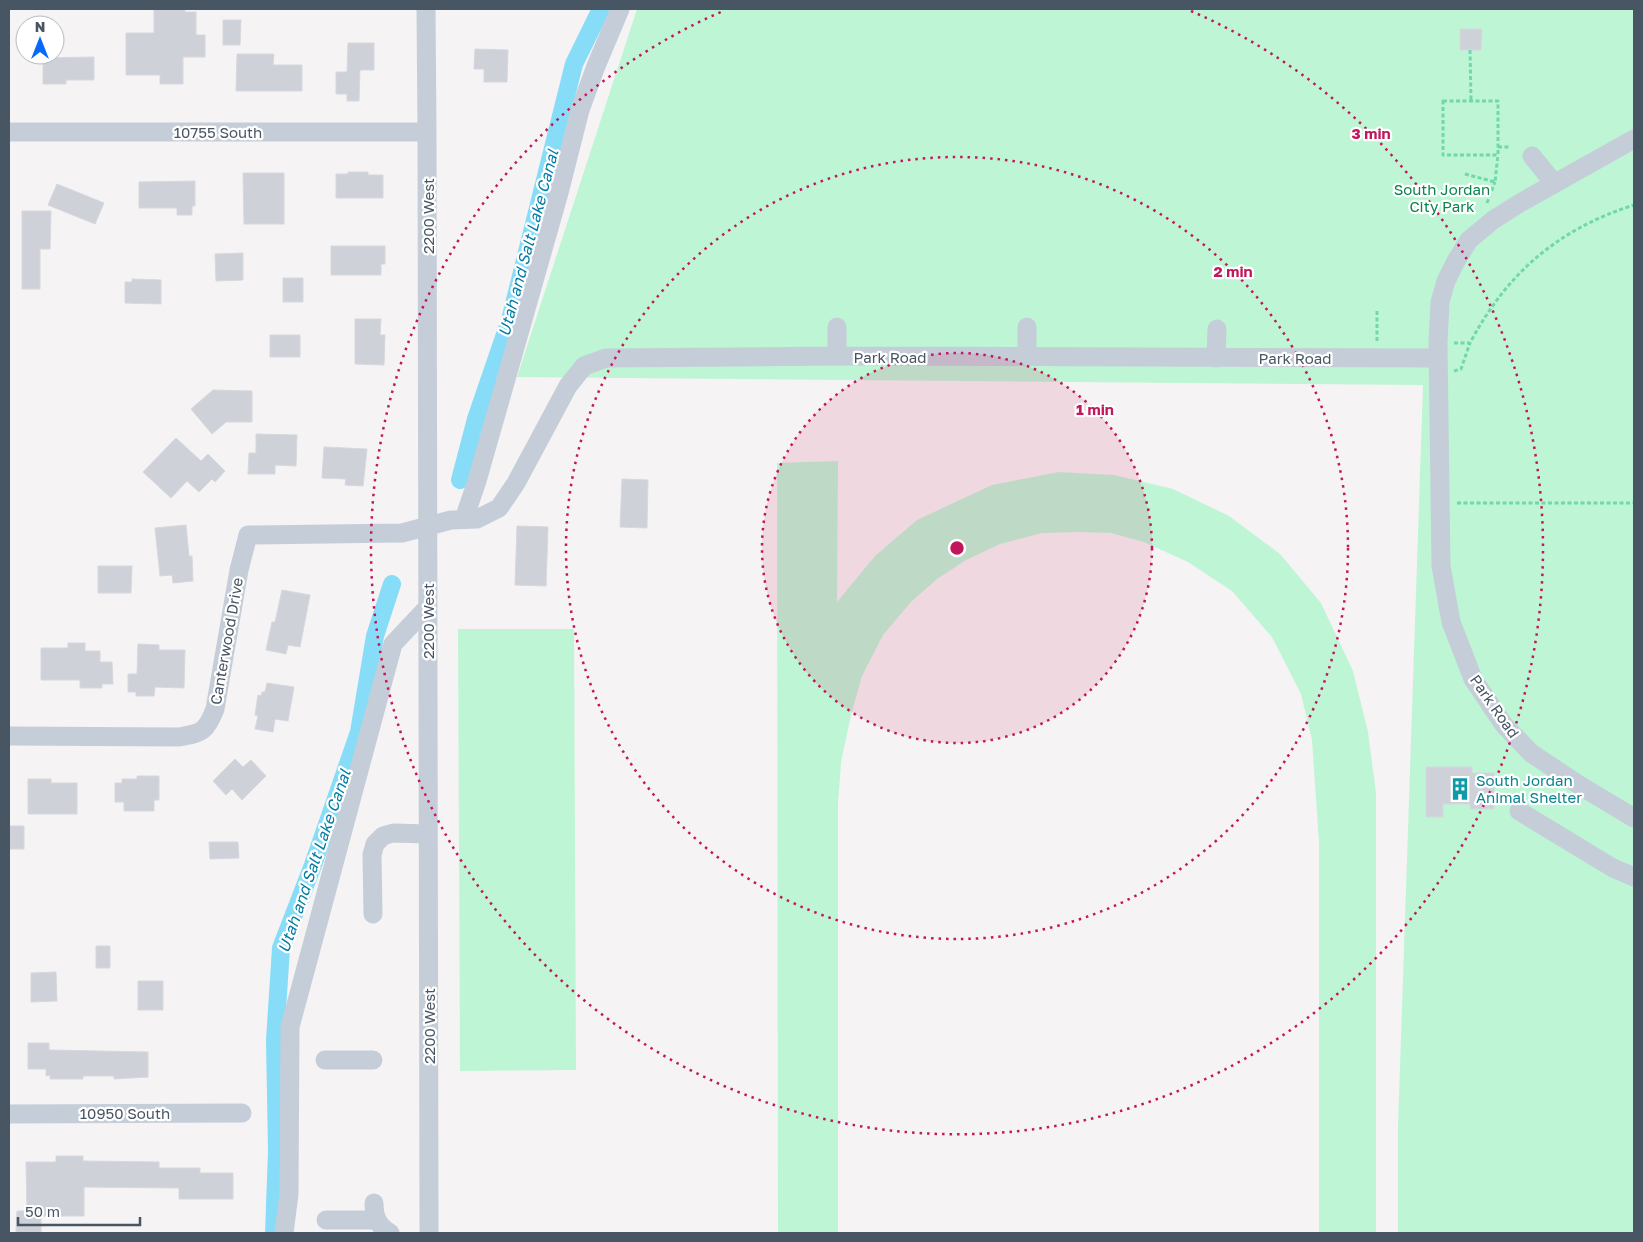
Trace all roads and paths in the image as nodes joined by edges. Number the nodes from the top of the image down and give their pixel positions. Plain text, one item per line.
1 (426, 9) edge
2 (620, 9) edge
3 (1470, 50) dead end
4 (1471, 101) junction
5 (9, 132) edge
6 (427, 132) junction
7 (1634, 139) edge
8 (1498, 147) junction
9 (1510, 147) dead end
10 (1498, 156) junction
11 (1532, 156) dead end
12 (1466, 174) dead end
13 (1554, 183) junction
14 (1634, 205) edge
15 (837, 328) dead end
16 (1027, 328) dead end
17 (1217, 329) dead end
18 (1452, 343) dead end
19 (1470, 343) junction
20 (837, 356) junction
21 (1027, 357) junction
22 (1216, 358) junction
23 (1438, 358) junction
24 (1460, 369) dead end
25 (1451, 503) dead end
26 (1634, 503) edge
27 (464, 519) junction
28 (428, 526) junction
29 (428, 607) junction
30 (9, 736) edge
31 (1519, 811) dead end
32 (1634, 818) edge
33 (428, 834) junction
34 (1634, 877) edge
35 (373, 914) dead end
36 (325, 1060) dead end
37 (373, 1060) dead end
38 (242, 1113) dead end
39 (9, 1114) edge
40 (326, 1220) dead end
41 (284, 1233) edge
42 (390, 1233) edge
43 (429, 1233) edge

1 - 6 street, 2200 West
2 - 27 street
3 - 4 path
4 - 8 path
4 - 10 path
5 - 6 street, 10755 South
6 - 28 street, 2200 West
7 - 13 street, Park Road
8 - 9 path
8 - 10 path
10 - 12 path
11 - 13 street
13 - 23 street, Park Road
14 - 19 path
15 - 20 street
16 - 21 street
17 - 22 street
18 - 19 path
19 - 24 path
20 - 21 street, Park Road
20 - 27 street, Park Road
21 - 22 street, Park Road
22 - 23 street, Park Road
23 - 32 street, Park Road
25 - 26 path
27 - 28 street, Park Road
28 - 29 street, 2200 West
28 - 30 street, Canterwood Drive
29 - 33 street, 2200 West
29 - 41 street
31 - 34 street
33 - 35 street
33 - 43 street, 2200 West
36 - 37 street
38 - 39 street, 10950 South
40 - 42 street

